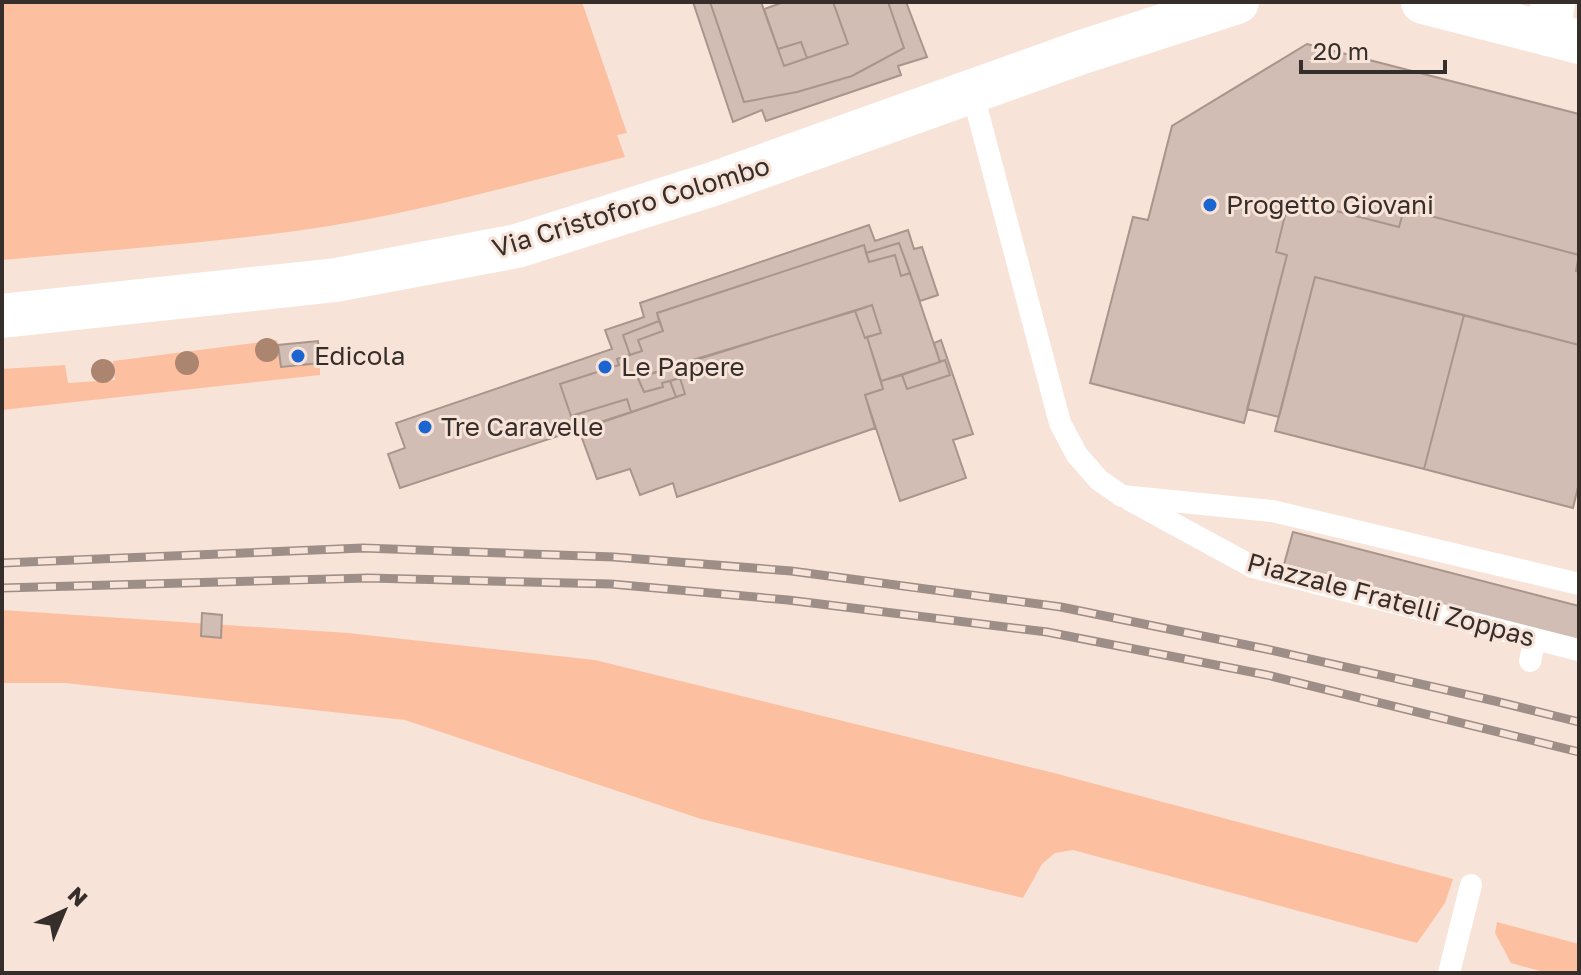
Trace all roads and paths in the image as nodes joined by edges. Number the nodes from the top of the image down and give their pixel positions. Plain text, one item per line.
1 (1237, 2) edge
2 (1423, 2) edge
3 (1560, 26) edge
4 (972, 91) junction
5 (2, 316) edge
6 (1122, 496) junction
7 (1579, 584) edge
8 (1535, 639) junction
9 (1579, 650) edge
10 (1530, 661) dead end
11 (1471, 885) dead end
12 (1449, 973) edge

1 - 4 street, Via Cristoforo Colombo
2 - 3 street
4 - 5 street, Via Cristoforo Colombo
4 - 6 lane, Piazzale Fratelli Zoppas
6 - 7 lane, Piazzale Fratelli Zoppas
6 - 8 lane, Piazzale Fratelli Zoppas
8 - 9 lane, Piazzale Fratelli Zoppas
8 - 10 lane
11 - 12 lane

